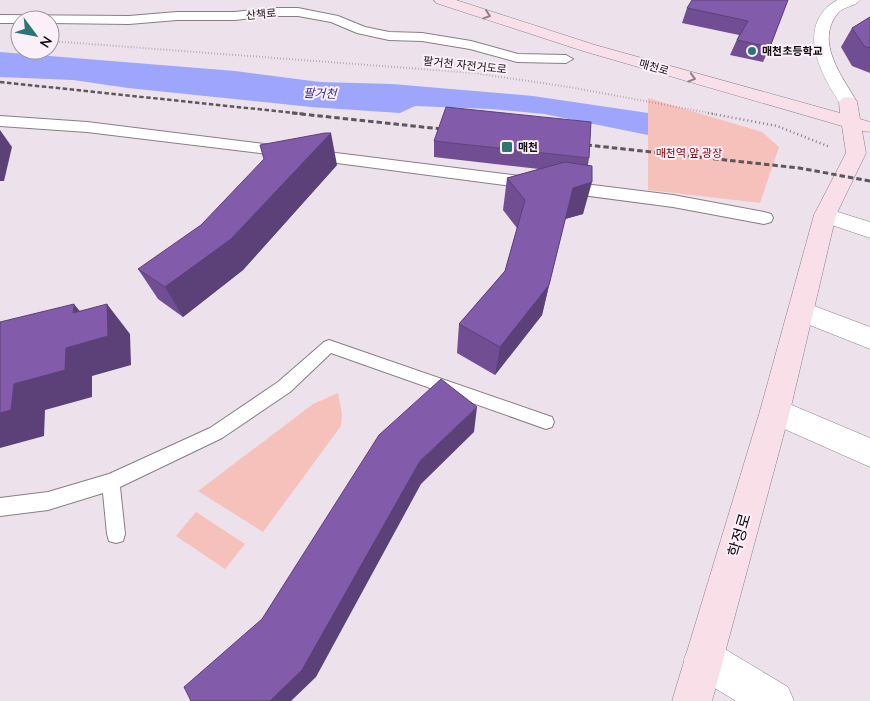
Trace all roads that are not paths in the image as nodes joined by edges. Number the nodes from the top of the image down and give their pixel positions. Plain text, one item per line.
1 (441, 0) edge
2 (484, 0) edge
3 (853, 0) edge
4 (0, 19) edge
5 (588, 31) dead end
6 (566, 59) dead end
7 (830, 98) dead end
8 (858, 114) edge
9 (0, 121) edge
10 (825, 215) junction
11 (764, 218) dead end
12 (870, 230) edge
13 (801, 311) junction
14 (870, 338) edge
15 (774, 411) junction
16 (546, 422) dead end
17 (870, 453) edge
18 (111, 482) junction
19 (0, 507) edge
20 (116, 534) dead end
21 (704, 659) junction
22 (692, 701) edge
23 (774, 701) edge

1 -> 8 main road, 매천로
2 - 5 main road
3 - 8 street
4 - 6 street, 산책로
7 - 8 main road
8 - 10 main road, 학정로
9 - 11 street
10 - 12 street
10 - 13 main road, 학정로
13 - 14 street
13 - 15 main road, 학정로
15 - 17 street
15 - 21 main road, 학정로
16 - 18 lane
18 - 19 lane
18 - 20 lane
21 - 22 main road, 학정로
21 - 23 street

